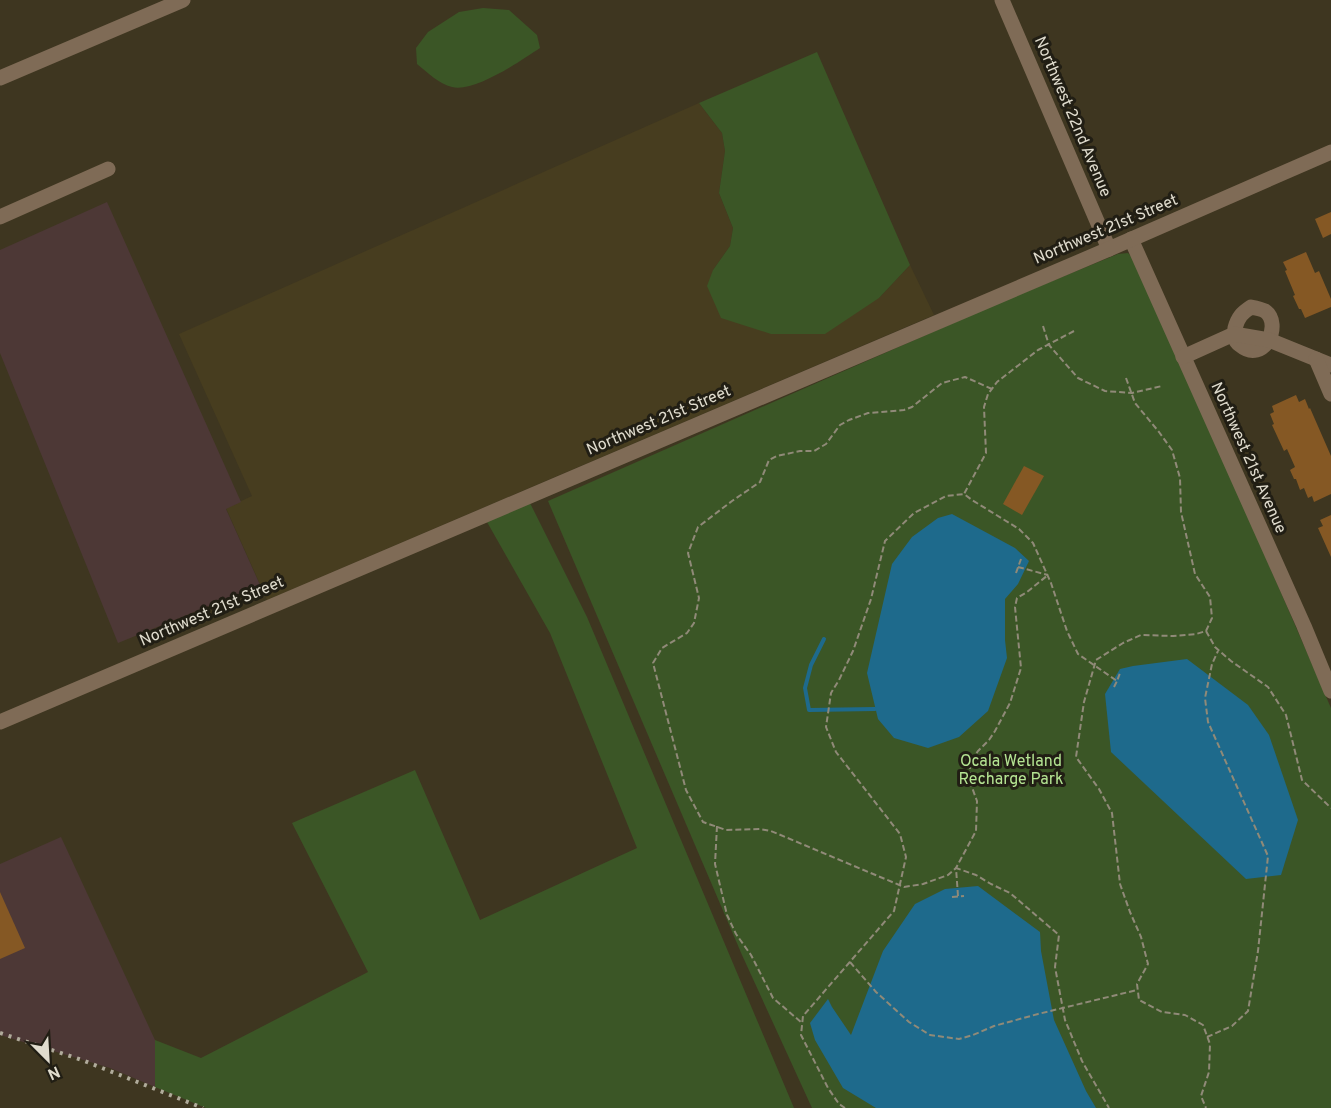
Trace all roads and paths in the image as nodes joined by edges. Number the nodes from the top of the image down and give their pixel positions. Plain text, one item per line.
1 (183, 0) edge
2 (1002, 0) edge
3 (0, 78) edge
4 (1331, 152) edge
5 (108, 169) dead end
6 (0, 217) edge
7 (1131, 239) junction
8 (1109, 249) junction
9 (1043, 326) dead end
10 (1074, 331) dead end
11 (1234, 334) junction
12 (1269, 340) junction
13 (1049, 345) junction
14 (1183, 357) junction
15 (1316, 359) junction
16 (1331, 365) edge
17 (1126, 378) dead end
18 (1162, 386) dead end
19 (992, 389) junction
20 (1132, 393) junction
21 (1331, 394) edge
22 (964, 494) junction
23 (1021, 559) dead end
24 (1018, 567) junction
25 (1016, 573) dead end
26 (1048, 575) junction
27 (1206, 631) junction
28 (1218, 651) junction
29 (1094, 666) junction
30 (1120, 673) dead end
31 (1117, 681) junction
32 (1329, 681) edge
33 (1114, 687) dead end
34 (0, 722) edge
35 (1331, 808) edge
36 (717, 826) junction
37 (956, 868) junction
38 (900, 885) junction
39 (958, 896) junction
40 (964, 896) dead end
41 (952, 897) dead end
42 (850, 962) junction
43 (1137, 990) junction
44 (1063, 1007) junction
45 (802, 1023) junction
46 (1207, 1037) junction
47 (845, 1108) edge
48 (1109, 1108) edge
49 (1206, 1108) edge

1 - 3 street
2 - 8 street, Northwest 22nd Avenue
4 - 7 street, Northwest 21st Street
5 - 6 street
7 - 8 street, Northwest 21st Street
7 - 14 street, Northwest 21st Avenue
8 - 34 street, Northwest 21st Street
9 - 13 path
10 - 13 path
11 - 12 street
11 - 12 street
11 - 14 street
12 - 15 street
13 - 19 path
13 - 20 path
14 - 32 street, Northwest 21st Avenue
15 - 16 street
15 - 21 street
17 - 20 path
18 - 20 path
19 - 22 path
19 - 36 path
20 - 27 path
22 - 26 path
22 - 38 path
23 - 24 path
24 - 25 path
24 - 26 path
26 - 29 path
26 - 37 path
27 - 28 path
27 - 29 path
28 - 35 path
28 - 46 path
29 - 31 path
29 - 43 path
30 - 31 path
31 - 33 path
36 - 38 path
36 - 45 path
37 - 38 path
37 - 39 path
37 - 44 path
38 - 42 path
39 - 40 path
39 - 41 path
42 - 44 path
42 - 45 path
43 - 44 path
43 - 46 path
44 - 48 path
45 - 47 path
46 - 49 path

